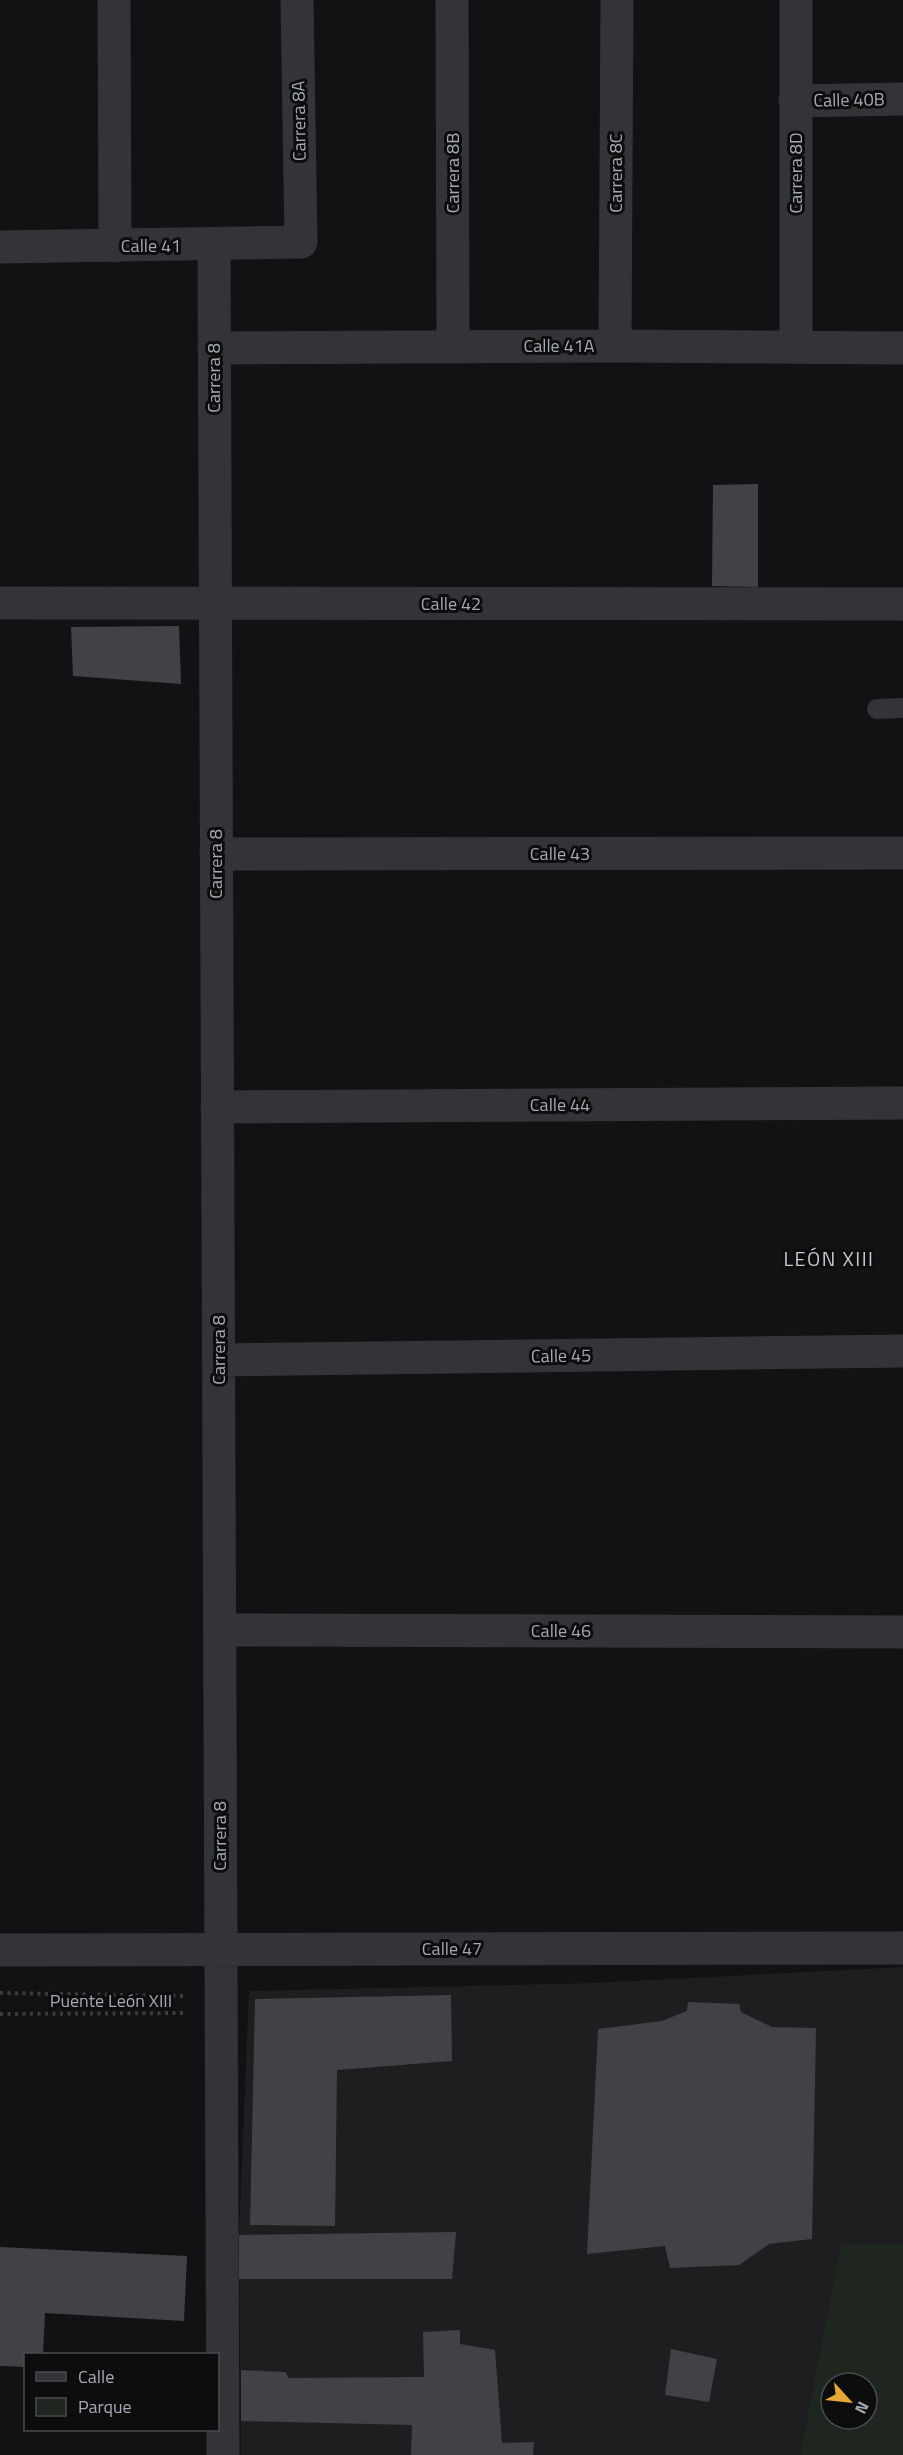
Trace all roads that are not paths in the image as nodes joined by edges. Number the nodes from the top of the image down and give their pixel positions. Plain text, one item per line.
1 (114, 0) edge
2 (297, 0) edge
3 (452, 0) edge
4 (617, 0) edge
5 (795, 0) edge
6 (903, 99) edge
7 (795, 101) junction
8 (301, 242) joint
9 (214, 245) junction
10 (115, 246) junction
11 (0, 247) edge
12 (615, 346) junction
13 (453, 347) junction
14 (796, 347) junction
15 (214, 348) junction
16 (903, 348) edge
17 (0, 603) edge
18 (903, 604) edge
19 (215, 605) junction
20 (903, 708) edge
21 (877, 709) dead end
22 (903, 853) edge
23 (216, 854) junction
24 (903, 1103) edge
25 (217, 1107) junction
26 (903, 1351) edge
27 (219, 1360) junction
28 (220, 1629) junction
29 (903, 1632) edge
30 (903, 1948) edge
31 (221, 1949) junction
32 (0, 1950) edge
33 (223, 2455) edge

1 - 10 street
2 - 8 street, Carrera 8A
3 - 13 street, Carrera 8B
4 - 12 street, Carrera 8C
5 - 7 street, Carrera 8D
6 - 7 street, Calle 40B
7 - 14 street, Carrera 8D
8 - 9 street, Calle 41
9 - 10 street, Calle 41
9 - 15 street, Carrera 8
10 - 11 street, Calle 41
12 - 13 street, Calle 41A
12 - 14 street, Calle 41A
13 - 15 street, Calle 41A
14 - 16 street, Calle 41A
15 - 19 street, Carrera 8
17 - 19 street, Calle 42
18 - 19 street, Calle 42
19 - 23 street, Carrera 8
20 - 21 lane
22 - 23 street, Calle 43
23 - 25 street, Carrera 8
24 - 25 street, Calle 44
25 - 27 street, Carrera 8
26 - 27 street, Calle 45
27 - 28 street, Carrera 8
28 - 29 street, Calle 46
28 - 31 street, Carrera 8
30 - 31 street, Calle 47
31 - 32 street, Calle 47
31 - 33 street, Carrera 8

